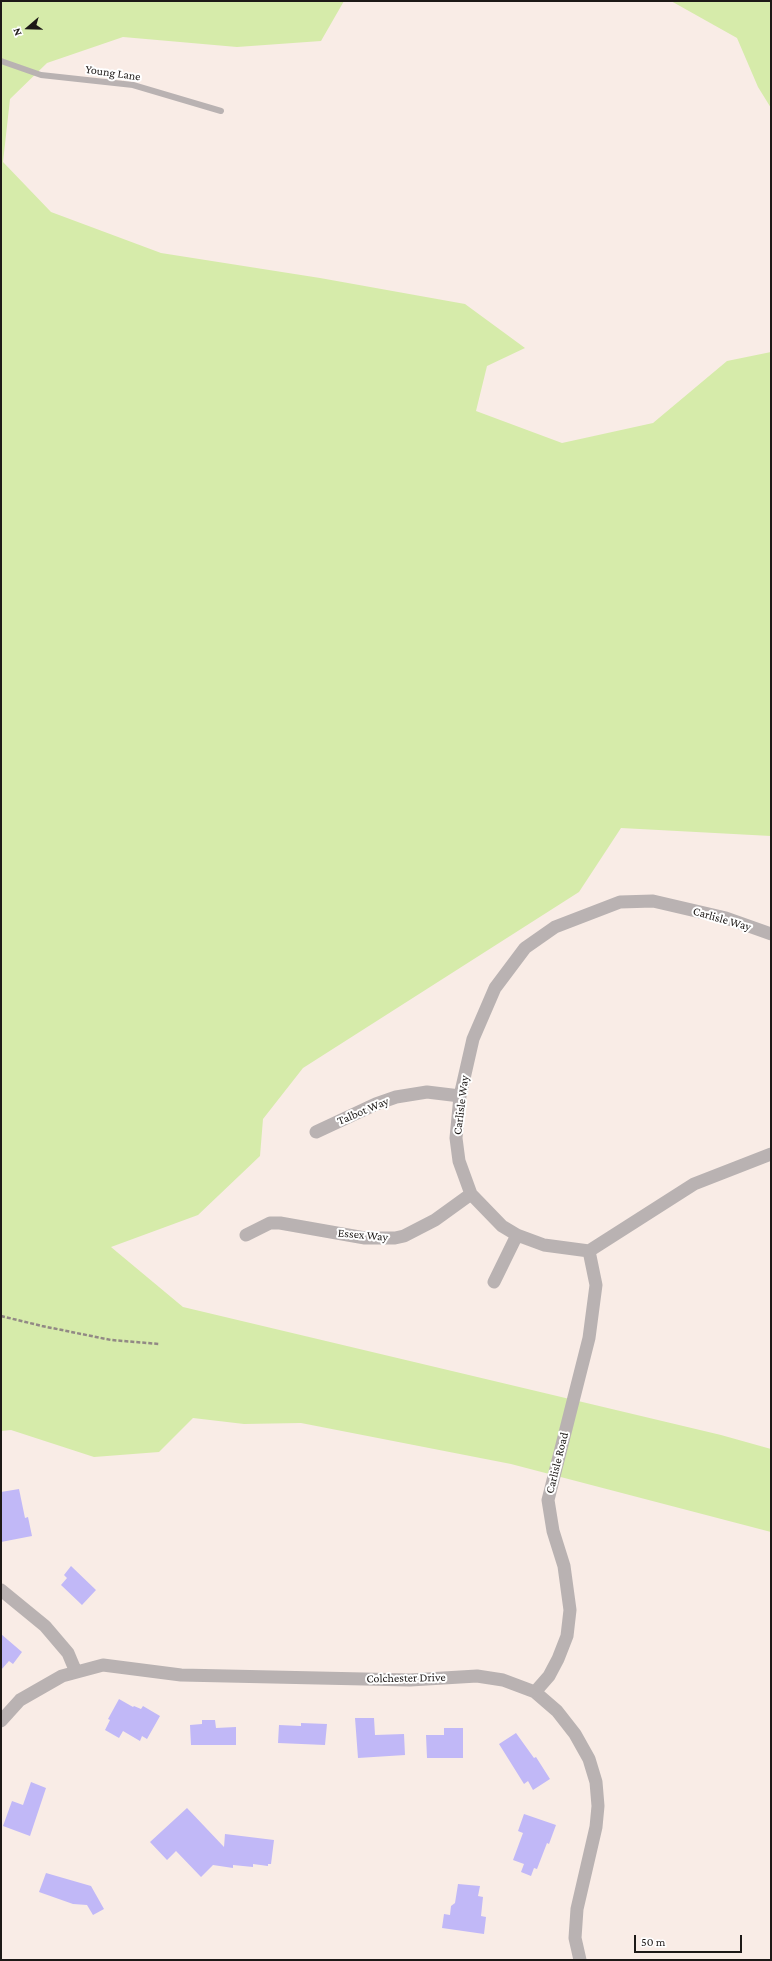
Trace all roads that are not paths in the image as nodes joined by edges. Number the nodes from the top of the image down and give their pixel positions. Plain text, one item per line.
1 (1, 61) edge
2 (221, 111) dead end
3 (771, 934) edge
4 (460, 1096) junction
5 (316, 1132) dead end
6 (771, 1154) edge
7 (471, 1194) junction
8 (246, 1235) dead end
9 (517, 1235) junction
10 (589, 1251) junction
11 (494, 1282) dead end
12 (1, 1590) edge
13 (76, 1672) junction
14 (536, 1692) junction
15 (1, 1721) edge
16 (580, 1960) edge

1 - 2 lane, Young Lane
3 - 4 street, Carlisle Way
4 - 5 street, Talbot Way
4 - 7 street, Carlisle Way
6 - 10 street
7 - 8 street, Essex Way
7 - 9 street, Carlisle Way
9 - 10 street, Carlisle Way
9 - 11 street
10 - 14 street, Carlisle Road
12 - 13 street
13 - 14 street, Colchester Drive
13 - 15 street, Colchester Drive
14 - 16 street, Colchester Drive

